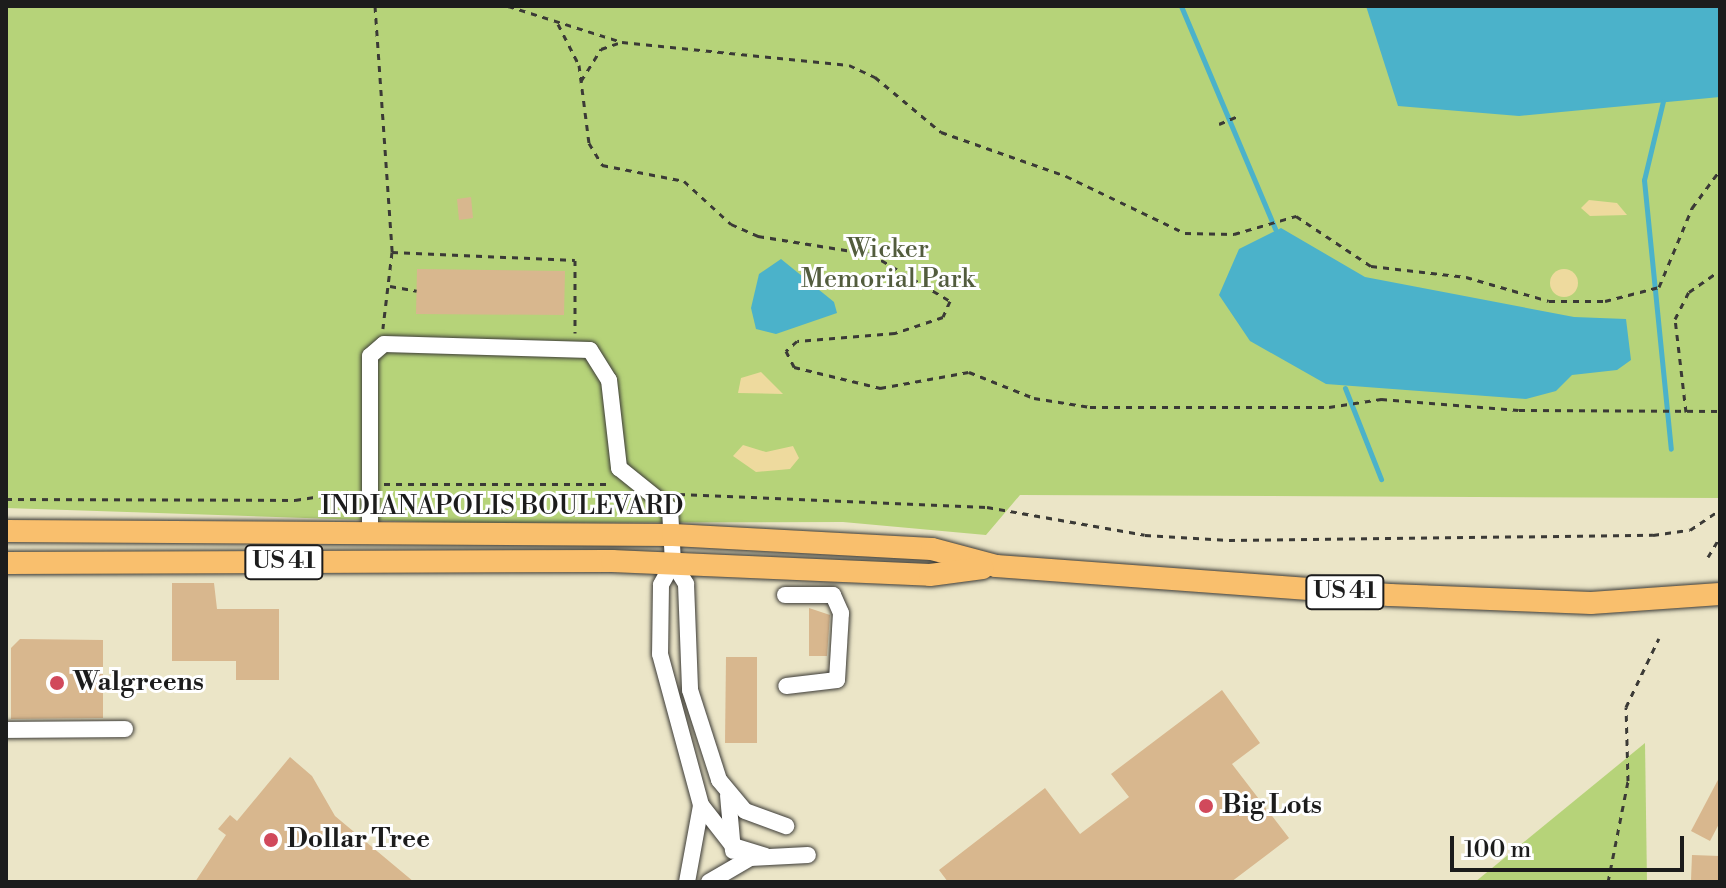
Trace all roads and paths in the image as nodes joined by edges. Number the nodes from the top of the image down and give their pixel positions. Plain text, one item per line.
1 (375, 6) edge
2 (508, 6) edge
3 (558, 24) junction
4 (622, 42) junction
5 (581, 81) junction
6 (1240, 115) dead end
7 (1219, 124) dead end
8 (1720, 170) edge
9 (392, 252) junction
10 (1720, 270) edge
11 (390, 286) junction
12 (417, 291) dead end
13 (384, 344) junction
14 (575, 345) junction
15 (1720, 411) edge
16 (1686, 412) junction
17 (616, 484) dead end
18 (370, 487) junction
19 (652, 492) junction
20 (6, 499) edge
21 (1720, 510) edge
22 (6, 531) edge
23 (370, 534) junction
24 (673, 535) junction
25 (1720, 537) edge
26 (1708, 557) dead end
27 (6, 563) edge
28 (673, 563) junction
29 (996, 566) junction
30 (1720, 594) edge
31 (785, 595) dead end
32 (1659, 638) dead end
33 (786, 686) dead end
34 (6, 722) edge
35 (6, 730) edge
36 (728, 795) junction
37 (701, 805) junction
38 (786, 826) dead end
39 (733, 846) junction
40 (808, 855) dead end
41 (765, 856) junction
42 (732, 864) junction
43 (687, 882) edge
44 (709, 882) edge
45 (1608, 882) edge

1 - 9 path
2 - 3 path
3 - 4 path
3 - 5 path
4 - 5 path
4 - 8 path
5 - 16 path
6 - 7 path
9 - 11 path
9 - 14 path
10 - 16 path
11 - 12 path
11 - 13 path
13 - 14 lane
13 - 18 lane
14 - 19 lane
15 - 16 path
17 - 18 path
18 - 20 path
18 - 23 lane
19 - 21 path
19 - 24 lane
22 - 23 highway, INDIANAPOLIS BOULEVARD / US 41
23 - 24 highway, INDIANAPOLIS BOULEVARD / US 41
24 - 28 lane
24 - 29 highway, INDIANAPOLIS BOULEVARD / US 41
25 - 26 path
27 - 28 highway, INDIANAPOLIS BOULEVARD / US 41
28 - 29 highway, INDIANAPOLIS BOULEVARD / US 41
28 - 36 lane
28 - 37 lane
29 - 30 highway, INDIANAPOLIS BOULEVARD / US 41
31 - 33 lane
32 - 45 path
34 - 35 lane
36 - 38 lane
36 - 39 lane
37 - 39 lane
37 - 43 lane
39 - 41 lane
39 - 42 lane
40 - 41 lane
41 - 42 lane
42 - 44 lane

